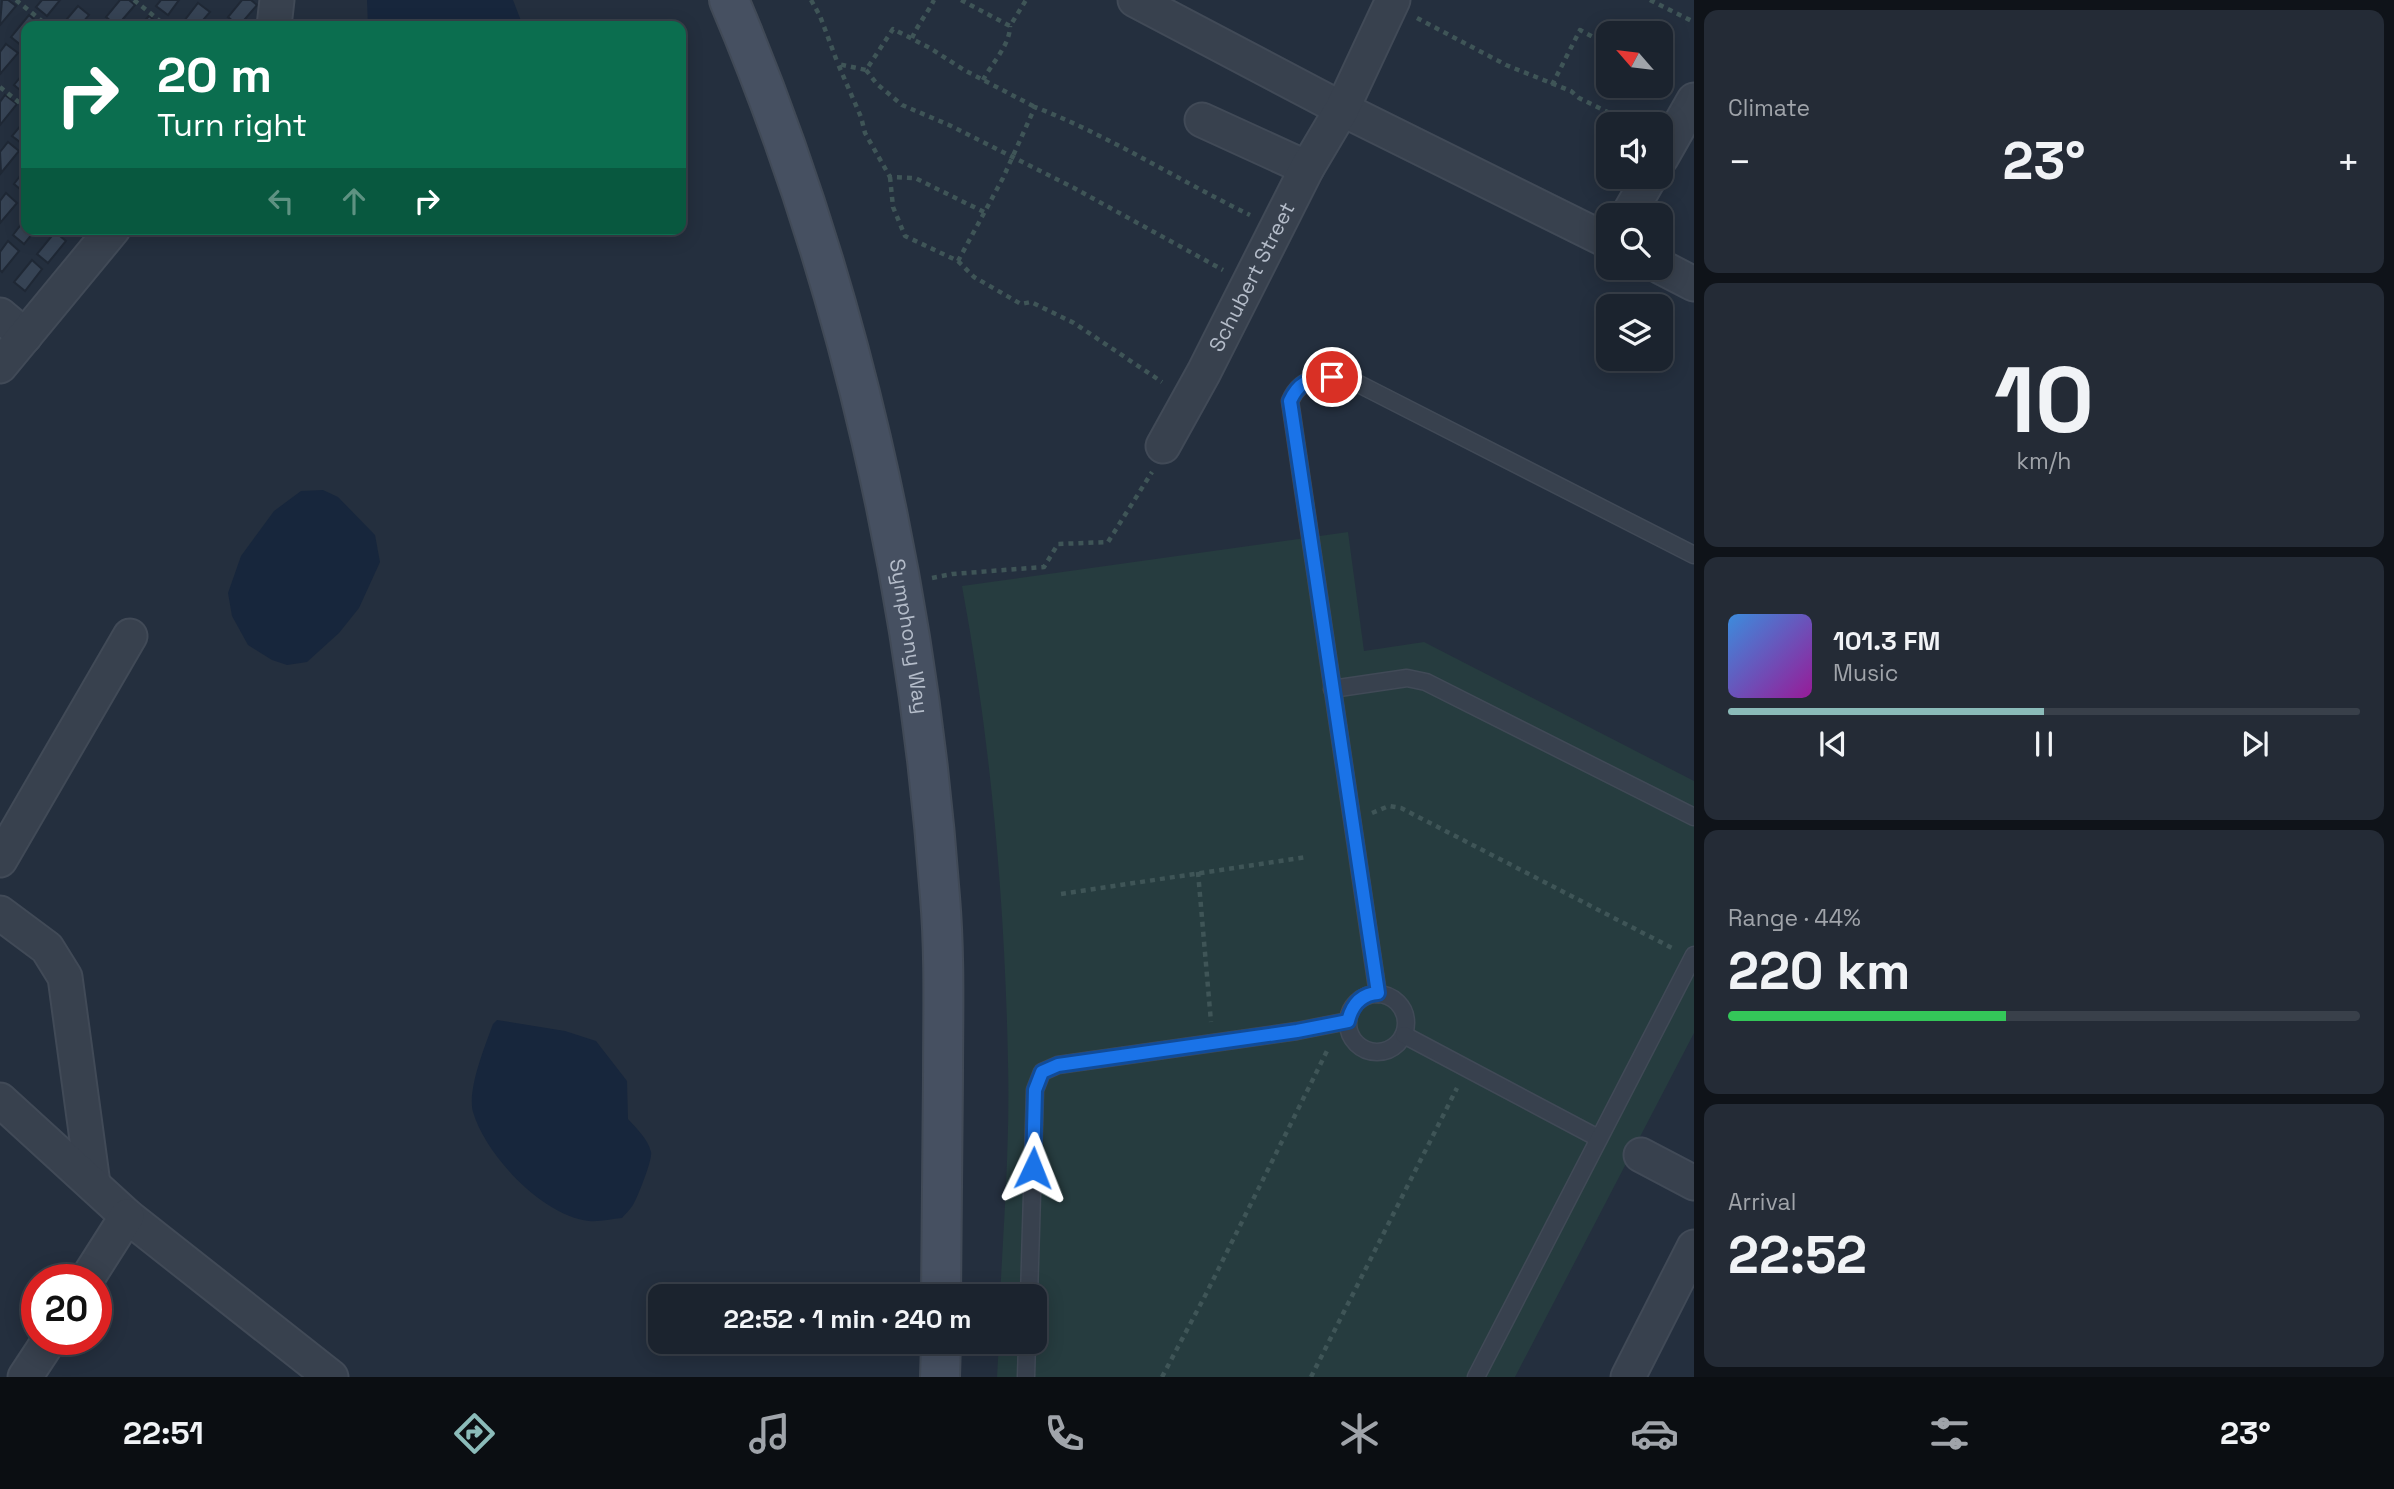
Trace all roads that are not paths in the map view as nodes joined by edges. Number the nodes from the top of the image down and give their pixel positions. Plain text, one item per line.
1 (278, 0) edge
2 (729, 0) edge
3 (1135, 0) edge
4 (1392, 2) edge
5 (276, 21) edge
6 (1694, 100) edge
7 (1342, 109) junction
8 (1202, 120) dead end
9 (1673, 137) edge
10 (1307, 168) junction
11 (108, 235) edge
12 (1596, 235) edge
13 (1673, 273) edge
14 (1694, 284) edge
15 (0, 315) edge
16 (25, 336) junction
17 (0, 366) edge
18 (1163, 446) road end
19 (1694, 555) edge
20 (130, 636) dead end
21 (1332, 689) junction
22 (1694, 817) edge
23 (0, 860) edge
24 (0, 913) edge
25 (1693, 957) edge
26 (1378, 993) junction
27 (1343, 1022) junction
28 (1404, 1035) junction
29 (0, 1100) edge
30 (1598, 1138) junction
31 (1641, 1155) dead end
32 (1694, 1182) edge
33 (93, 1184) junction
34 (127, 1216) junction
35 (1694, 1247) edge
36 (97, 1264) edge
37 (941, 1284) edge
38 (1028, 1284) edge
39 (940, 1354) edge
40 (1027, 1354) edge
41 (40, 1355) edge
42 (1633, 1375) edge
43 (1028, 1376) edge
44 (26, 1377) edge
45 (331, 1377) edge
46 (940, 1377) edge
47 (1476, 1377) edge

1 - 5 street
2 - 37 main road, Symphony Way
3 - 7 street
4 - 7 street, Schubert Street
6 - 9 street
7 - 10 street, Schubert Street
7 - 12 street
8 - 10 street
10 - 18 street, Schubert Street
11 - 16 street
13 - 14 street
15 - 16 street
16 - 17 street
19 - 21 lane
20 - 23 street
21 - 22 lane
21 - 26 lane
24 - 33 street
25 - 30 lane
26 - 27 lane
26 - 28 lane
27 - 28 lane
27 - 38 lane
28 - 30 lane
29 - 33 street
30 - 47 lane
31 - 32 street
33 - 34 street
34 - 36 street
34 - 45 street
35 - 42 street
39 - 46 main road
40 - 43 lane
41 - 44 street

